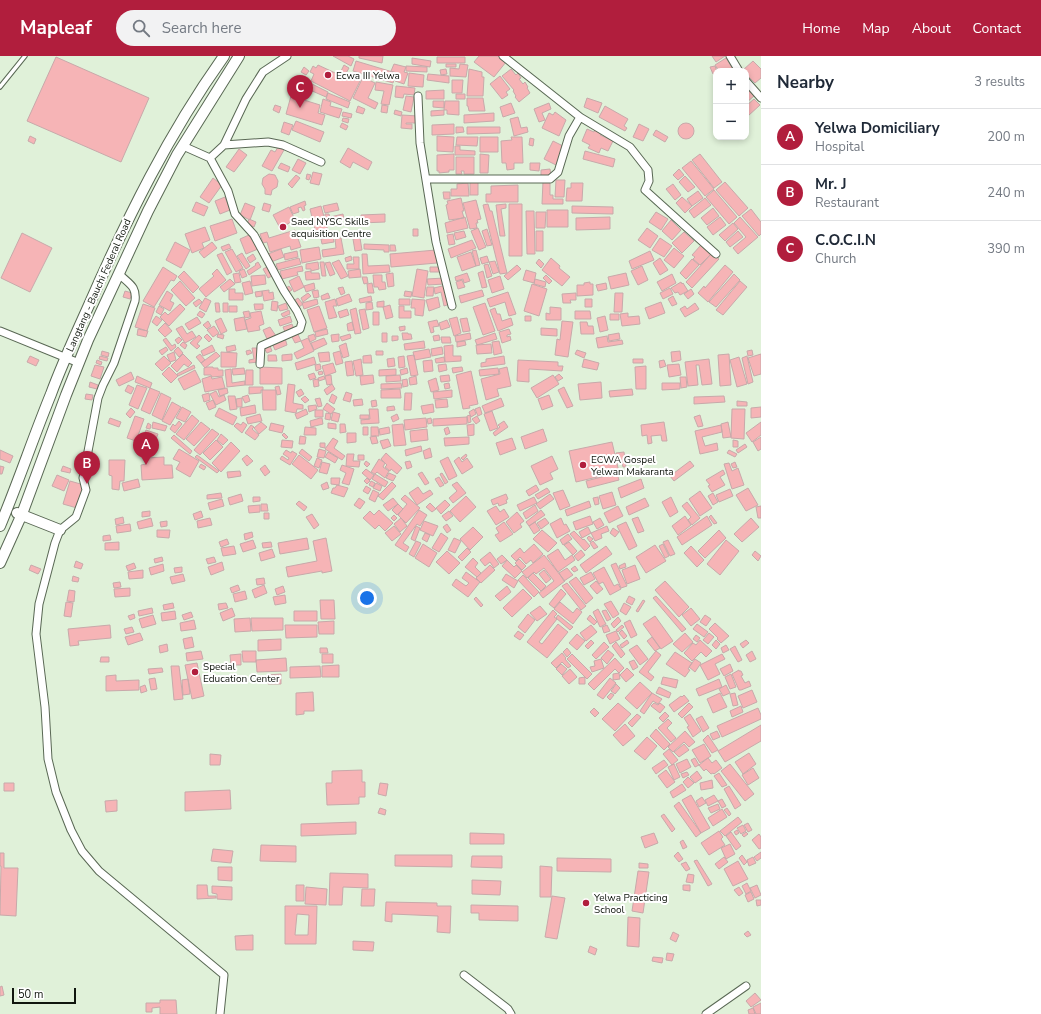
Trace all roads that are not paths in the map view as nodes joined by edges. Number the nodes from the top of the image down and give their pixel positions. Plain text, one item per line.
1 (25, 56) edge
2 (224, 56) edge
3 (239, 56) edge
4 (287, 56) edge
5 (503, 56) edge
6 (730, 56) edge
7 (737, 68) edge
8 (749, 84) edge
9 (0, 87) edge
10 (418, 96) dead end
11 (761, 98) edge
12 (580, 117) junction
13 (183, 146) junction
14 (224, 146) junction
15 (210, 158) junction
16 (321, 162) dead end
17 (426, 179) junction
18 (716, 254) dead end
19 (119, 274) junction
20 (452, 306) dead end
21 (0, 331) edge
22 (65, 358) junction
23 (79, 363) junction
24 (260, 364) dead end
25 (6, 510) junction
26 (22, 514) junction
27 (0, 526) edge
28 (60, 530) junction
29 (0, 563) edge
30 (464, 975) dead end
31 (746, 986) dead end
32 (508, 1012) edge
33 (220, 1014) edge
34 (706, 1014) edge

1 - 9 lane
2 - 22 main road, Langtang - Bauchi Federal Road
3 - 13 main road
4 - 14 street
5 - 12 street
6 - 7 street
8 - 11 street
10 - 17 street
12 - 17 street
12 - 18 street
13 - 15 street
13 - 19 main road
14 - 15 street
14 - 16 street
15 - 24 street
17 - 20 street
19 - 23 main road
19 - 28 street
21 - 22 street
22 - 23 street
22 - 25 main road, Langtang - Bauchi Federal Road
23 - 26 main road
25 - 26 main road
25 - 27 main road, Langtang - Bauchi Federal Road
26 - 28 main road
26 - 29 main road
28 - 33 street
30 - 32 street
31 - 34 street

